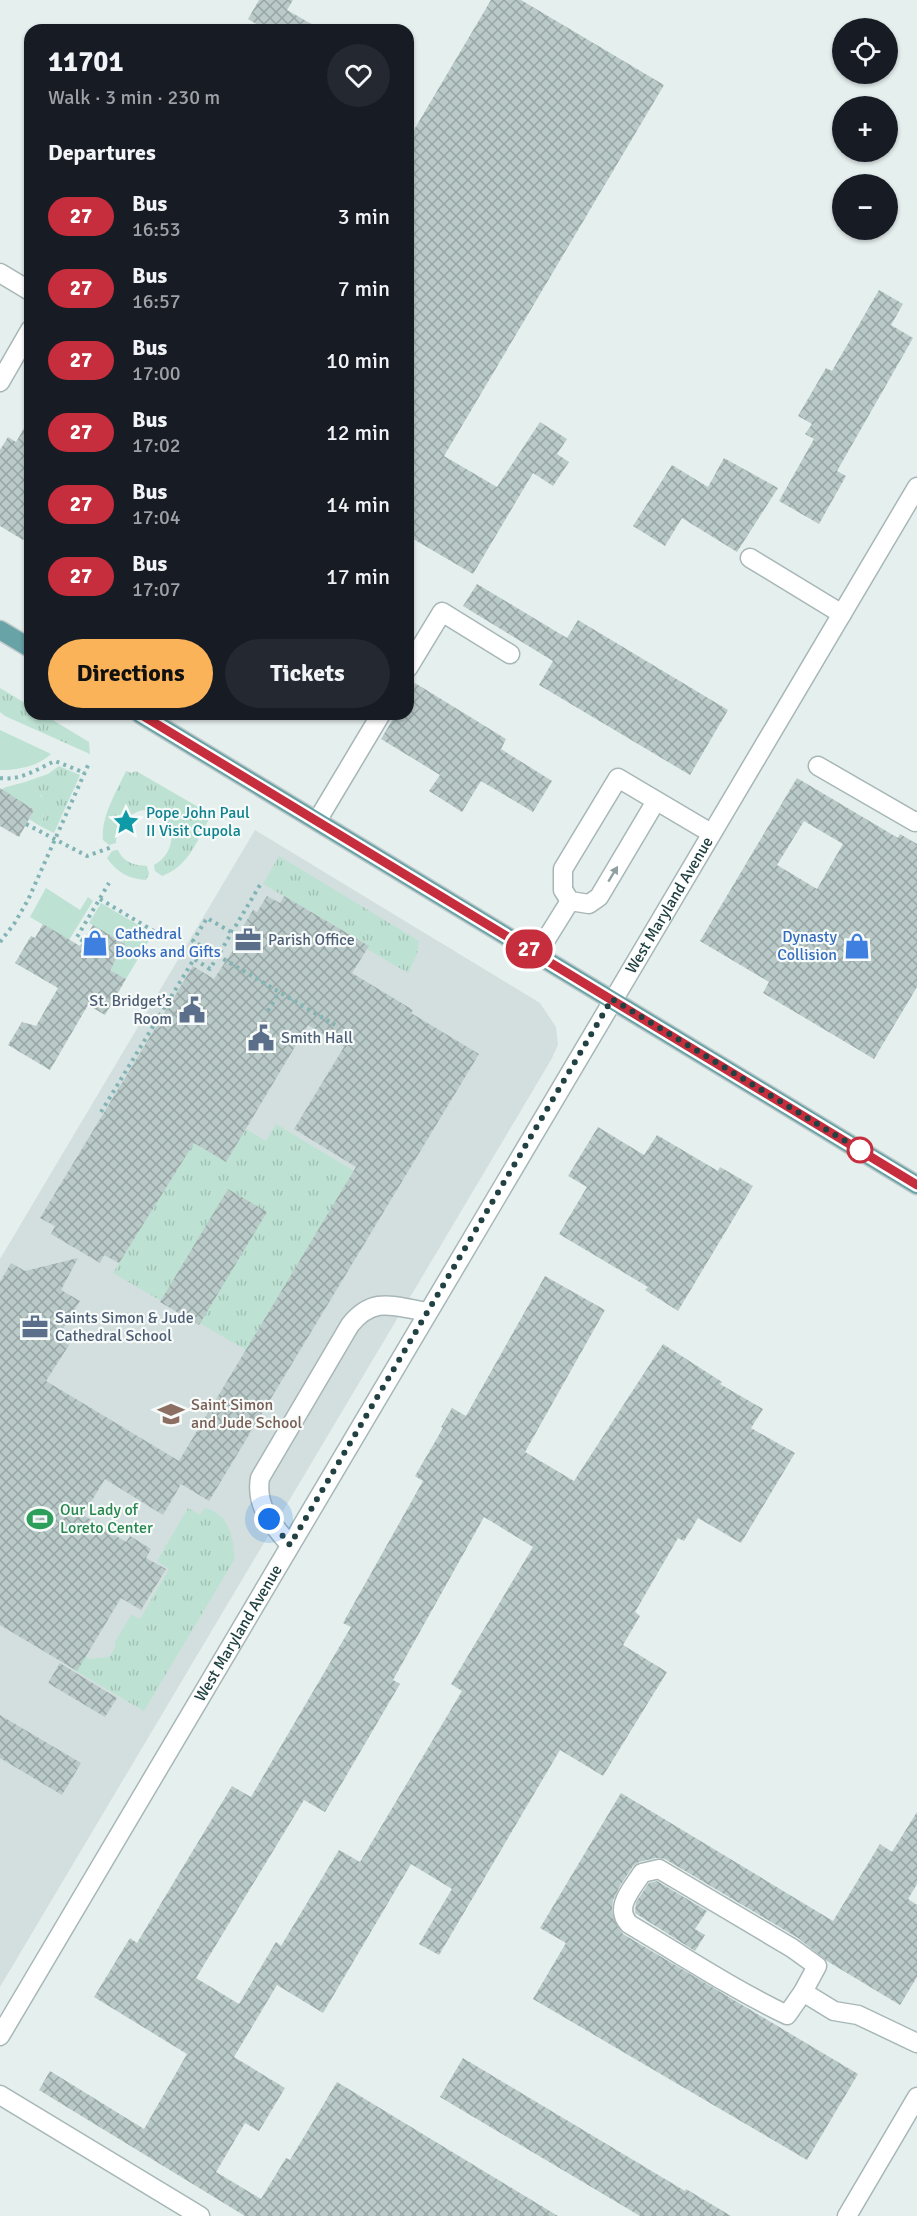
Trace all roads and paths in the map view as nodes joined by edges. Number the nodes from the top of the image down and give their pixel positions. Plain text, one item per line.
1 (0, 273) edge
2 (24, 287) edge
3 (24, 340) edge
4 (0, 382) edge
5 (917, 487) edge
6 (750, 558) dead end
7 (842, 614) junction
8 (0, 630) edge
9 (24, 644) edge
10 (510, 654) dead end
11 (414, 658) edge
12 (150, 720) edge
13 (377, 720) edge
14 (89, 763) dead end
15 (818, 766) dead end
16 (85, 773) junction
17 (0, 778) edge
18 (656, 801) junction
19 (317, 821) junction
20 (917, 821) edge
21 (26, 824) dead end
22 (711, 834) junction
23 (55, 840) junction
24 (112, 847) dead end
25 (110, 883) dead end
26 (260, 885) dead end
27 (100, 898) junction
28 (570, 901) junction
29 (231, 932) junction
30 (157, 933) dead end
31 (83, 941) dead end
32 (0, 942) edge
33 (537, 954) junction
34 (218, 956) junction
35 (279, 992) junction
36 (612, 999) junction
37 (268, 1011) dead end
38 (335, 1025) dead end
39 (101, 1112) dead end
40 (917, 1185) edge
41 (428, 1312) junction
42 (290, 1545) junction
43 (803, 1992) junction
44 (0, 2036) edge
45 (917, 2043) edge
46 (0, 2095) edge
47 (917, 2097) edge
48 (200, 2216) edge
49 (848, 2216) edge

1 - 2 street
3 - 4 street
5 - 7 street, West Maryland Avenue
6 - 7 street
7 - 22 street, West Maryland Avenue
8 - 9 main road
10 - 11 street
12 - 19 main road
13 - 19 street
14 - 16 path
15 - 20 street
16 - 17 path
16 - 23 path
18 - 22 street
28 -> 18 street
18 - 28 street
19 - 33 main road
21 - 23 path
22 - 36 street, West Maryland Avenue
23 - 24 path
23 - 32 path
25 - 27 path
26 - 29 path
27 - 30 path
27 - 31 path
28 - 33 street
29 - 34 path
29 - 34 path
33 - 36 main road
34 - 35 path
34 - 39 path
35 - 37 path
35 - 38 path
36 - 40 main road
36 - 41 street, West Maryland Avenue
41 - 42 street, West Maryland Avenue
41 - 42 street
42 - 44 street, West Maryland Avenue
43 - 43 street
43 - 45 street
46 - 48 street
47 - 49 street

